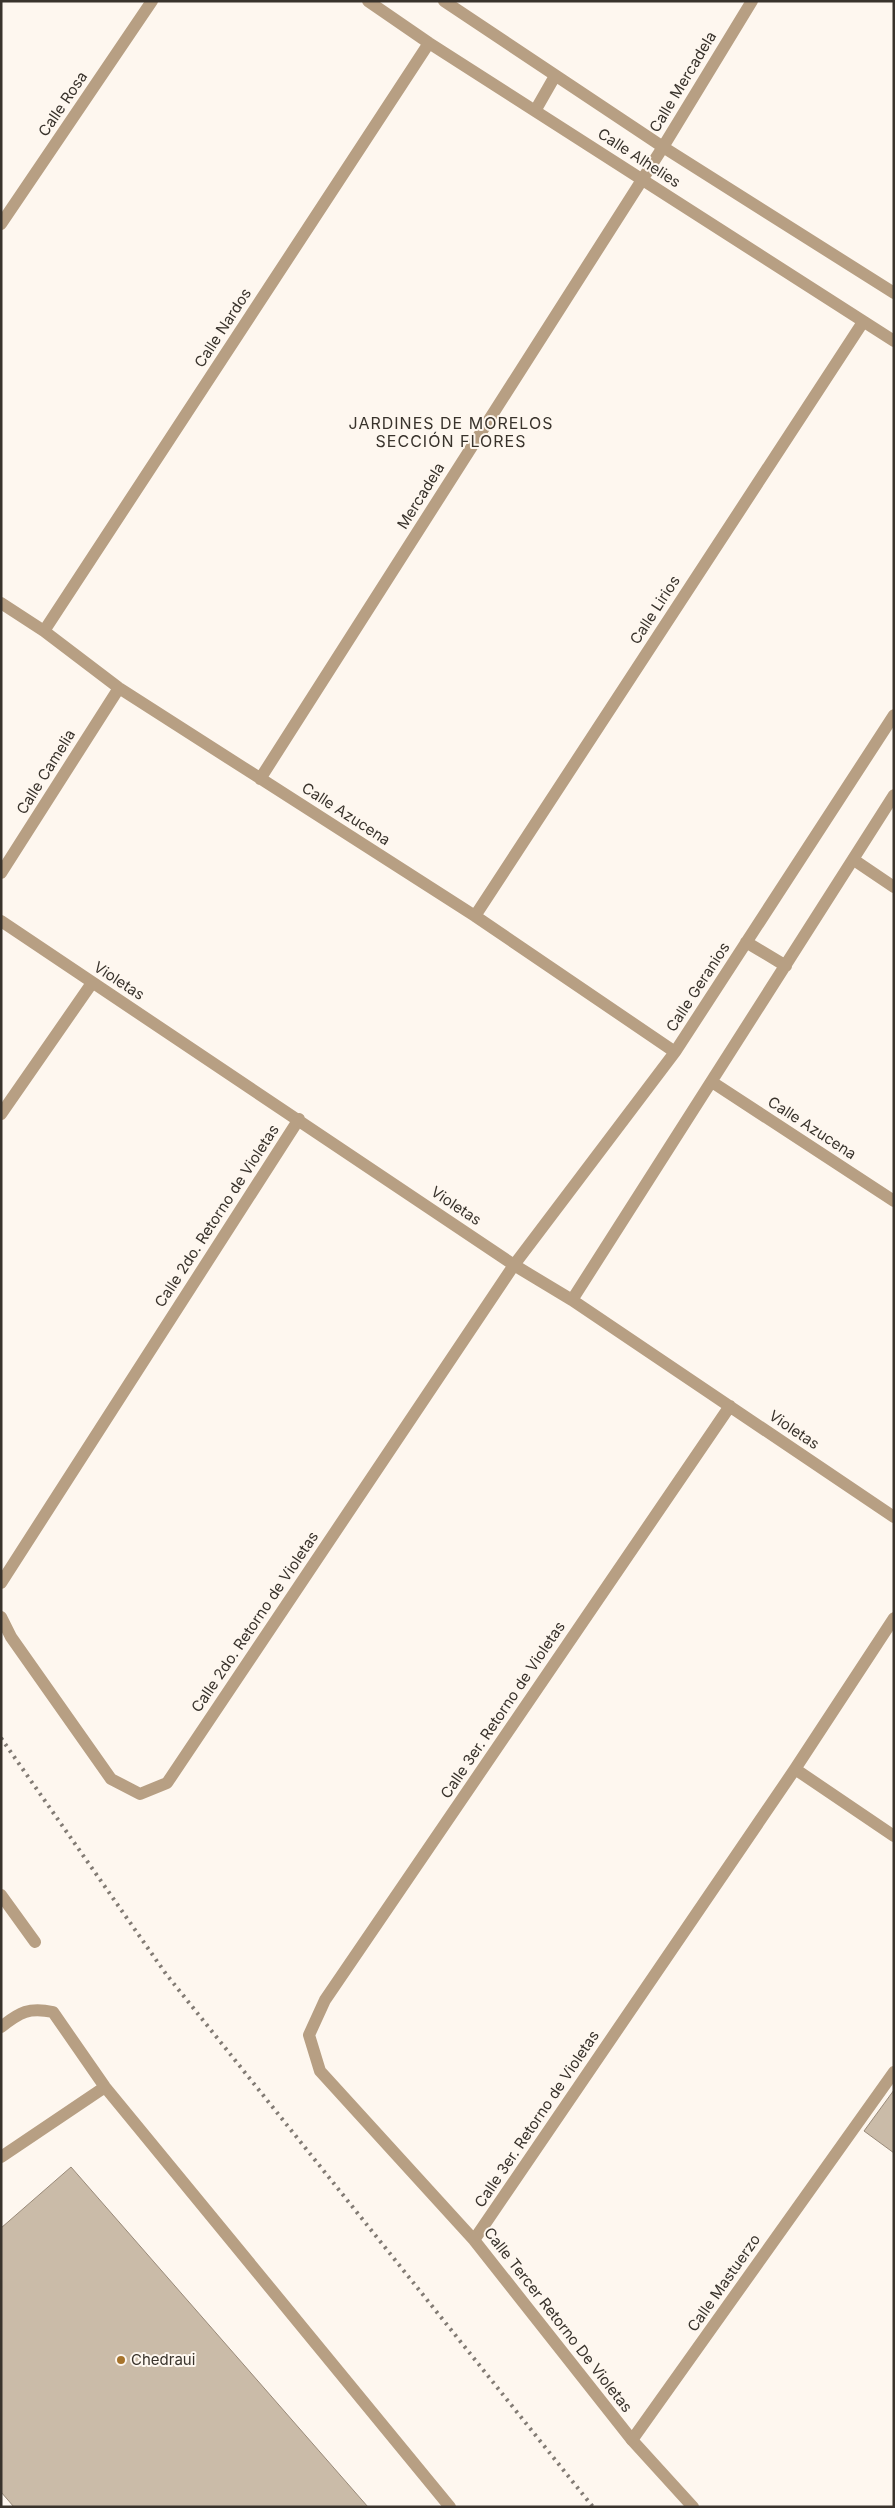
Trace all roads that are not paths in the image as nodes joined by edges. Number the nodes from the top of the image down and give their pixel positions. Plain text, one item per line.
1 (152, 1) edge
2 (368, 1) edge
3 (444, 1) edge
4 (752, 1) edge
5 (430, 43) junction
6 (555, 76) junction
7 (535, 111) junction
8 (663, 147) junction
9 (642, 179) junction
10 (1, 224) edge
11 (894, 293) edge
12 (863, 322) junction
13 (894, 340) edge
14 (1, 603) edge
15 (44, 631) junction
16 (119, 688) junction
17 (894, 715) edge
18 (260, 779) junction
19 (894, 796) edge
20 (854, 860) junction
21 (1, 873) edge
22 (894, 887) edge
23 (476, 916) junction
24 (1, 922) edge
25 (746, 942) junction
26 (786, 966) junction
27 (92, 983) junction
28 (675, 1052) junction
29 (712, 1082) junction
30 (1, 1114) edge
31 (298, 1119) junction
32 (894, 1201) edge
33 (514, 1265) junction
34 (572, 1300) junction
35 (730, 1406) junction
36 (894, 1517) edge
37 (1, 1583) edge
38 (1, 1617) edge
39 (894, 1618) edge
40 (795, 1770) junction
41 (894, 1836) edge
42 (1, 1895) edge
43 (35, 1942) dead end
44 (1, 2027) edge
45 (309, 2035) joint
46 (894, 2072) edge
47 (105, 2087) junction
48 (1, 2157) edge
49 (474, 2240) junction
50 (632, 2440) junction
51 (450, 2507) edge
52 (693, 2507) edge

1 - 10 street, Calle Rosa
2 - 5 street, Calle Alhelies
3 - 6 street, Calle Alhelies
4 - 8 street, Calle Mercadela
5 - 7 street, Calle Alhelies
5 - 15 street, Calle Nardos
6 - 7 street
6 - 8 street, Calle Alhelies
7 - 9 street, Calle Alhelies
8 - 9 street, Calle Mercadela
8 - 11 street, Calle Alhelies
9 - 12 street, Calle Alhelies
9 - 18 street, Mercadela
12 - 13 street, Calle Alhelies
12 - 23 street, Calle Lirios
14 - 15 street, Calle Azucena
15 - 16 street, Calle Azucena
16 - 18 street, Calle Azucena
16 - 21 street, Calle Camelia
17 - 25 street, Calle Geranios
18 - 23 street, Calle Azucena
19 - 20 street
20 - 22 street
20 - 26 street
23 - 28 street, Calle Azucena
24 - 27 street, Violetas
25 - 26 street
25 - 28 street, Calle Geranios
26 - 29 street
27 - 30 street
27 - 31 street, Violetas
28 - 33 street, Calle Geranios
29 - 32 street, Calle Azucena
29 - 34 street
31 - 33 street, Violetas
31 - 37 street, Calle 2do. Retorno de Violetas
33 - 34 street, Violetas
33 - 38 street, Calle 2do. Retorno de Violetas
34 - 35 street, Violetas
35 - 36 street, Violetas
35 - 45 street, Calle 3er. Retorno de Violetas
39 - 40 street, Calle 3er. Retorno de Violetas
40 - 41 street
40 - 49 street, Calle 3er. Retorno de Violetas
42 - 43 street
44 - 47 street
45 - 49 street, Calle Tercer Retorno De Violetas
46 - 50 street, Calle Mastuerzo
47 - 48 street
47 - 51 street
49 - 50 street, Calle Tercer Retorno De Violetas
50 - 52 street

